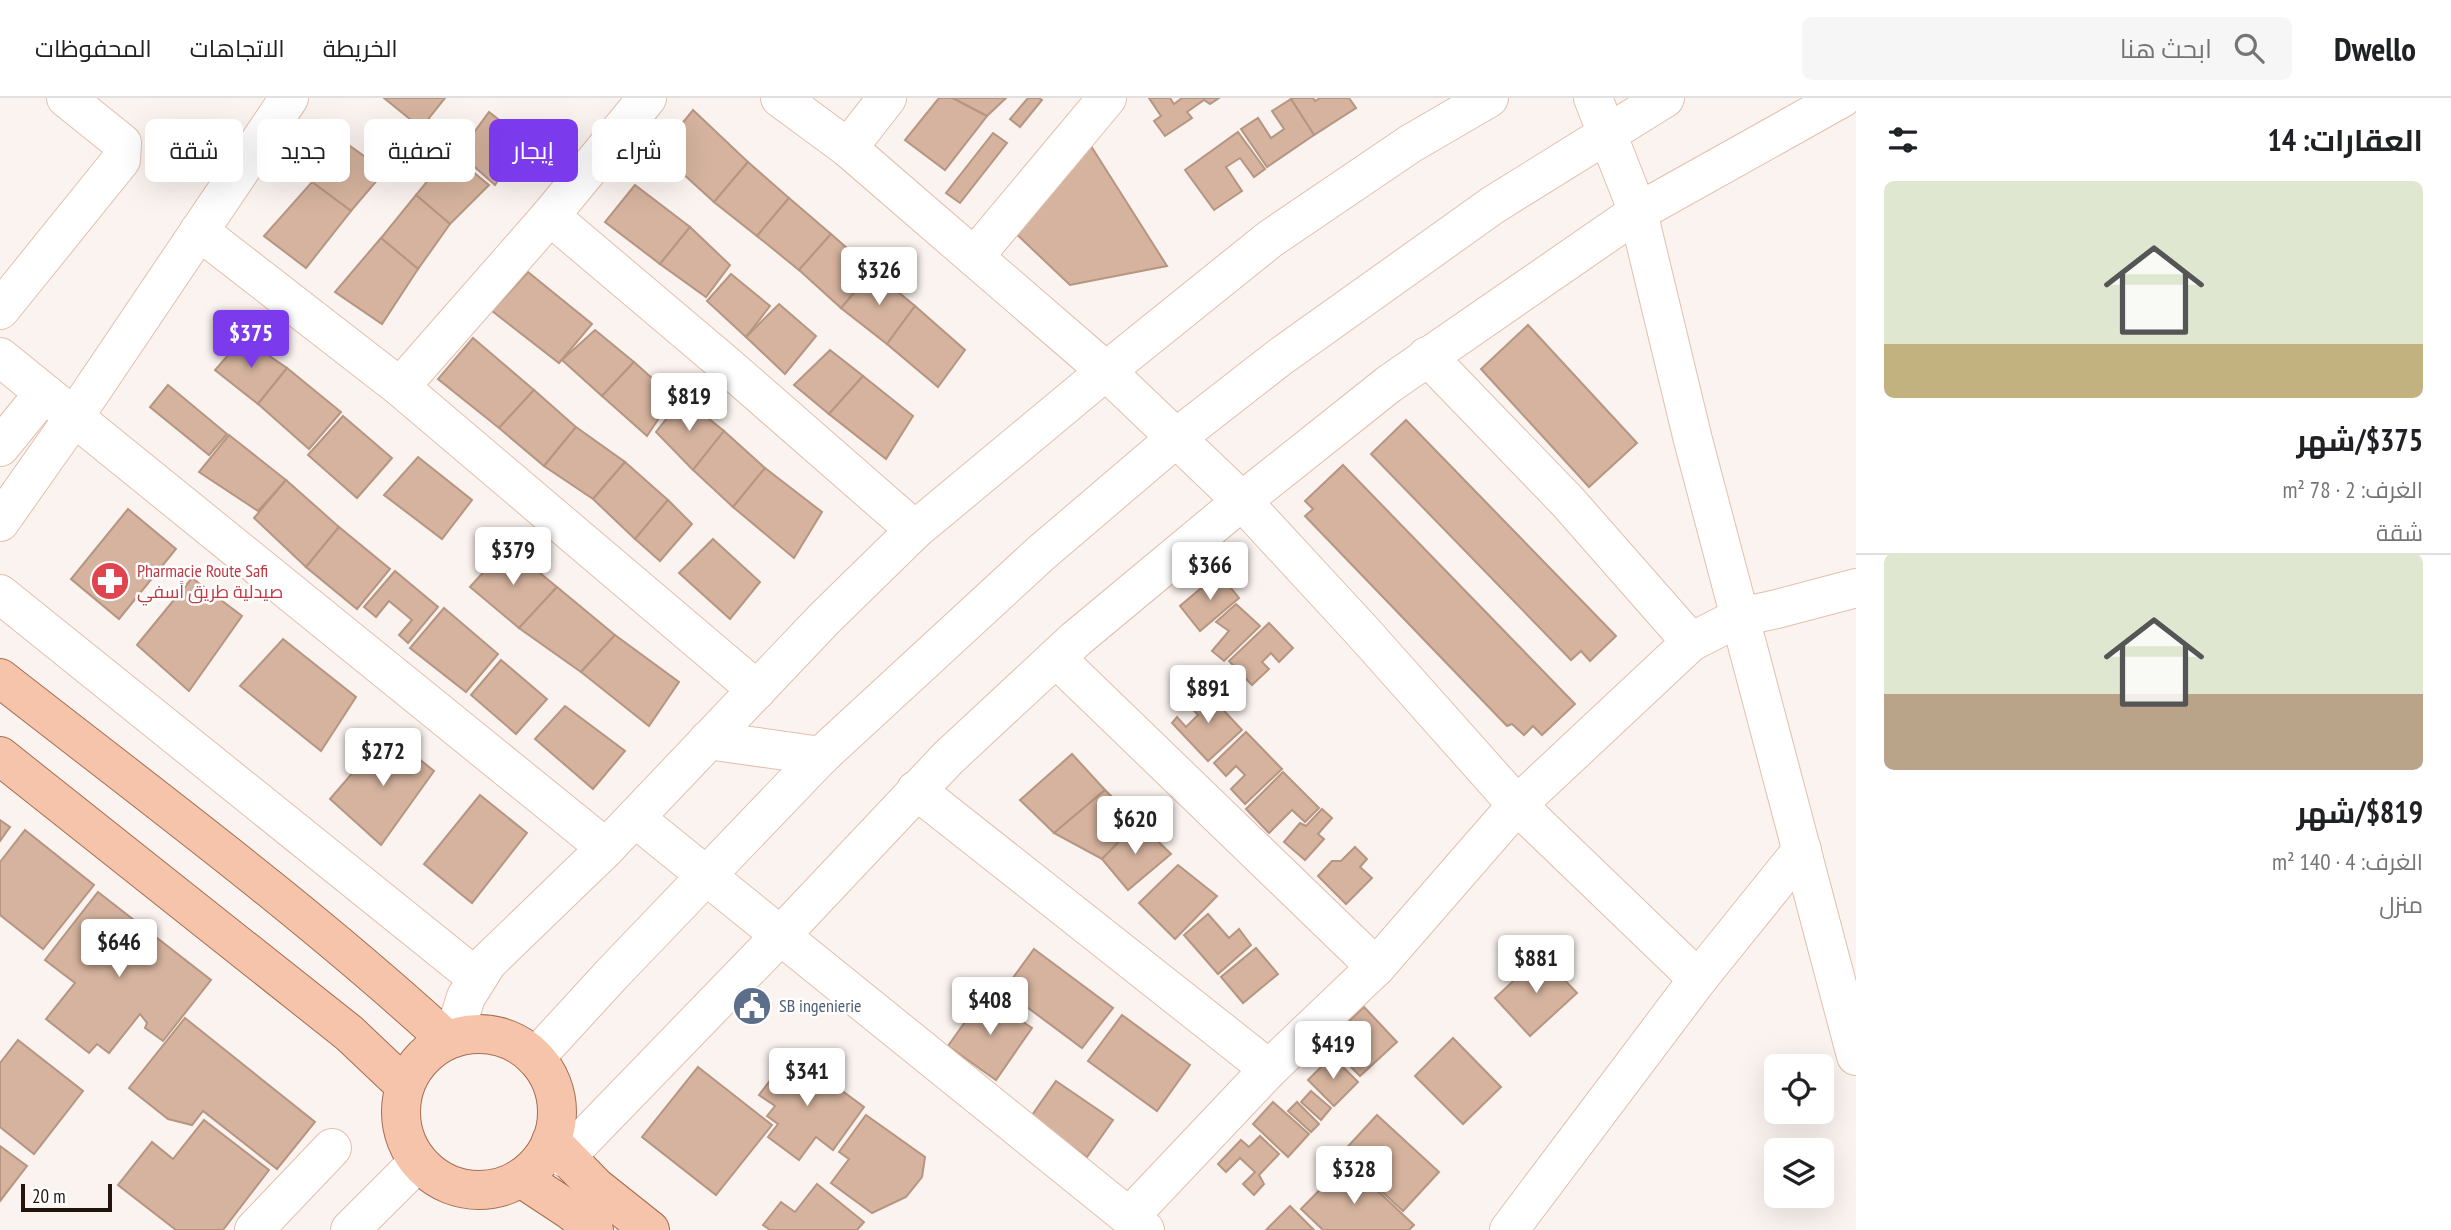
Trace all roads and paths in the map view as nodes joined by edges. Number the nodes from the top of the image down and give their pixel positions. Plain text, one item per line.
1 (66, 98) edge
2 (289, 98) edge
3 (647, 98) edge
4 (780, 98) edge
5 (887, 98) edge
6 (1107, 98) edge
7 (1489, 98) edge
8 (1593, 98) edge
9 (1665, 98) edge
10 (1842, 98) edge
11 (1853, 98) edge
12 (1856, 107) edge
13 (1606, 133) junction
14 (848, 148) junction
15 (1638, 212) junction
16 (550, 216) junction
17 (199, 231) junction
18 (974, 257) junction
19 (0, 310) edge
20 (1427, 356) junction
21 (0, 357) edge
22 (1106, 371) junction
23 (400, 387) junction
24 (44, 393) junction
25 (74, 417) junction
26 (1176, 438) junction
27 (0, 447) edge
28 (1242, 501) junction
29 (0, 522) edge
30 (915, 530) junction
31 (1856, 588) edge
32 (0, 594) edge
33 (1740, 617) junction
34 (1691, 642) junction
35 (1056, 658) junction
36 (0, 678) edge
37 (757, 690) junction
38 (708, 740) junction
39 (0, 756) edge
40 (821, 756) junction
41 (916, 790) junction
42 (1517, 805) junction
43 (635, 818) junction
44 (606, 848) junction
45 (1801, 850) junction
46 (706, 875) junction
47 (781, 935) junction
48 (1843, 954) edge
49 (1376, 967) junction
50 (477, 978) junction
51 (1698, 979) junction
52 (450, 1040) junction
53 (1856, 1056) edge
54 (535, 1058) junction
55 (1269, 1069) junction
56 (405, 1086) junction
57 (332, 1149) dead end
58 (558, 1149) junction
59 (418, 1162) junction
60 (521, 1178) junction
61 (1137, 1224) edge
62 (254, 1230) edge
63 (350, 1230) edge
64 (594, 1230) edge
65 (650, 1230) edge
66 (1509, 1230) edge

1 - 19 street
2 - 17 street
3 - 16 street
4 - 14 street
5 - 14 street
6 - 18 street
7 - 22 street
8 - 13 street
9 - 13 street
10 - 15 street
11 - 12 street
13 - 15 street
13 - 26 street
14 - 18 street
15 - 20 street
15 - 33 street
16 - 23 street
16 - 30 street
17 - 23 street
17 - 25 street
18 - 22 street
20 - 28 street
20 - 34 street
21 - 24 street
22 - 26 street
22 - 30 street
23 - 37 street
24 - 25 street
24 - 27 street
25 - 29 street
25 - 44 street
26 - 28 street
26 - 40 street
28 - 35 street
28 - 42 street
30 - 37 street
31 - 33 street
32 - 50 street
33 - 34 street
33 - 45 street
34 - 42 street
35 - 41 street
35 - 49 street
36 - 52 main road
37 - 38 street
38 - 40 street
38 - 43 street
39 - 56 main road
40 - 46 street
41 - 47 street
41 - 55 street
42 - 49 street
42 - 51 street
43 - 44 street
43 - 46 street
44 - 50 street
45 - 48 street
45 - 51 street
46 - 47 street
46 - 54 street
47 - 58 street
47 - 61 street
48 - 53 street
49 - 55 street
50 - 52 street
51 - 66 street
52 - 54 main road
52 - 56 main road
54 - 58 main road
55 - 61 street
56 - 59 main road
57 - 62 street
58 - 60 main road
58 - 65 main road
59 - 60 main road
59 - 63 street
60 - 64 main road

